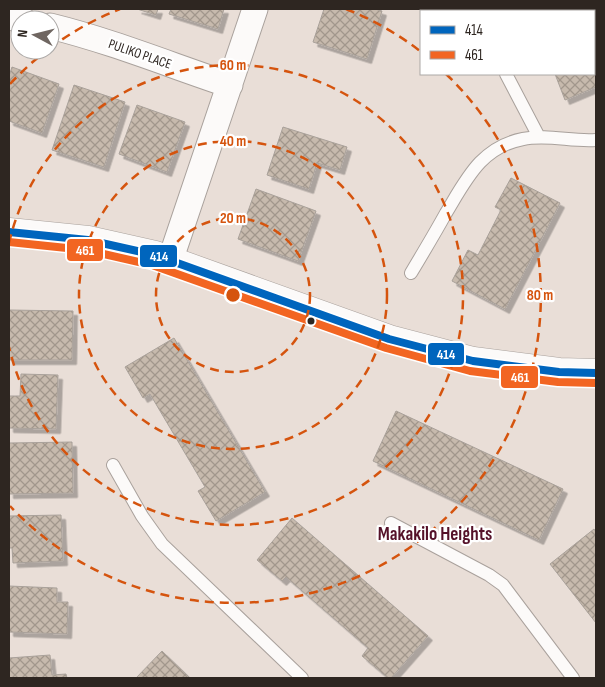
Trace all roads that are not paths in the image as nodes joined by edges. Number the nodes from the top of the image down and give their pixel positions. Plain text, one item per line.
1 (256, 9) edge
2 (60, 28) edge
3 (507, 75) edge
4 (230, 85) junction
5 (539, 137) junction
6 (596, 140) edge
7 (9, 232) edge
8 (170, 261) junction
9 (411, 273) dead end
10 (596, 373) edge
11 (113, 465) dead end
12 (391, 524) dead end
13 (302, 678) edge
14 (573, 678) edge

1 - 4 street
2 - 4 street, PULIKO PLACE
3 - 5 lane
4 - 8 street
5 - 6 lane
5 - 9 lane
7 - 8 street
8 - 10 street
11 - 13 lane
12 - 14 lane

